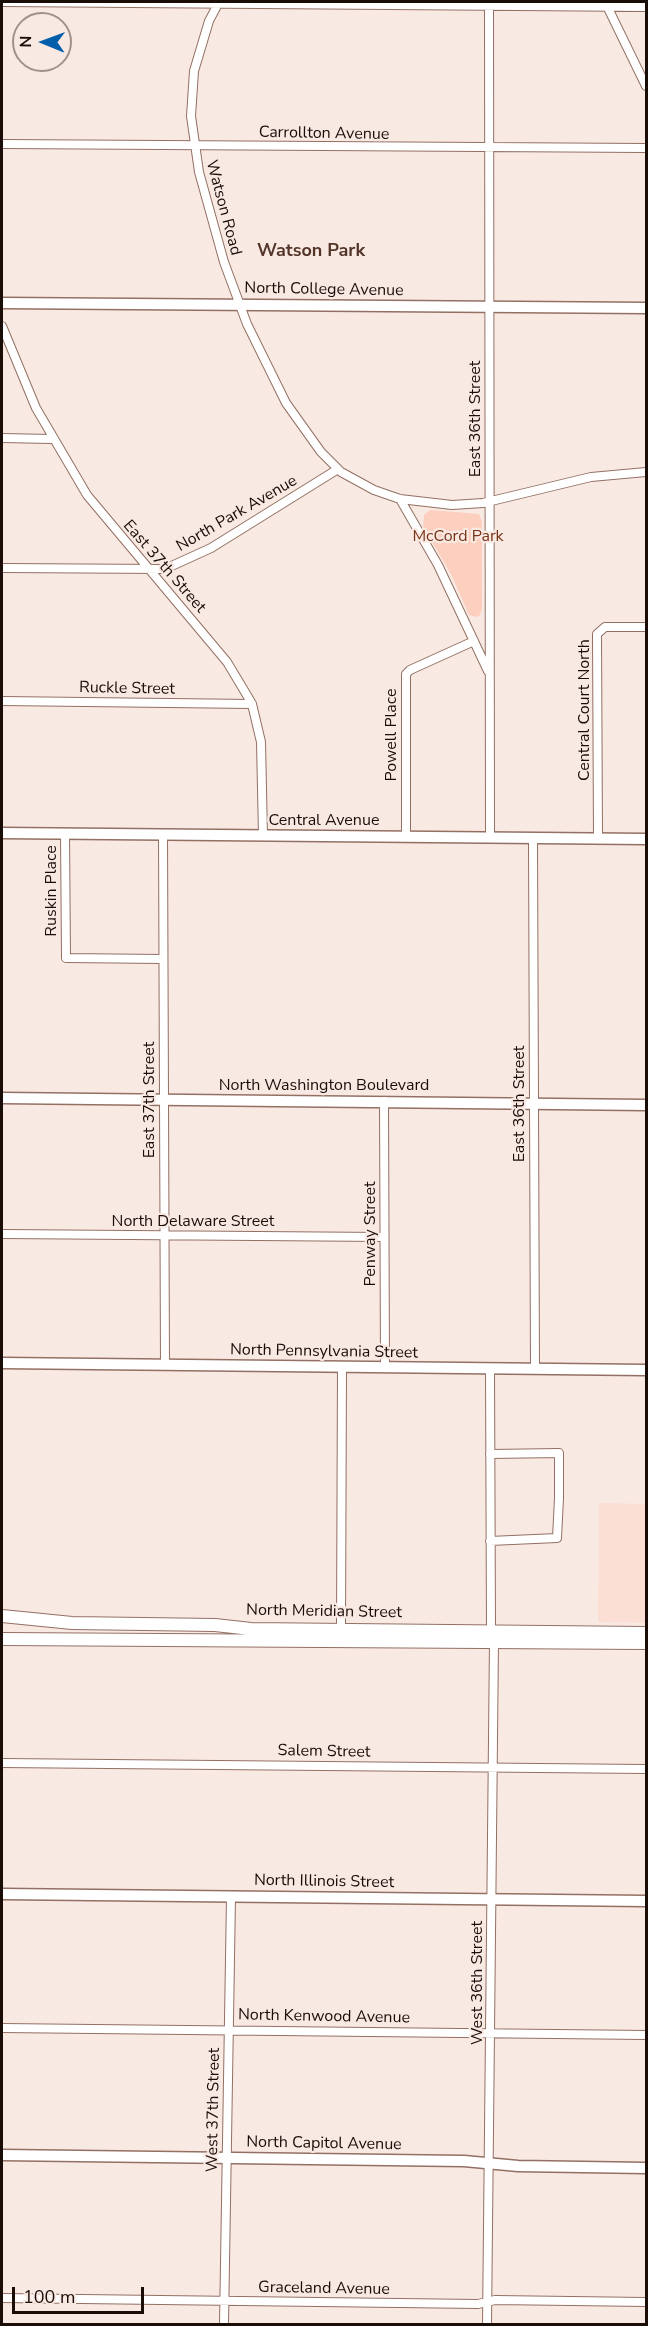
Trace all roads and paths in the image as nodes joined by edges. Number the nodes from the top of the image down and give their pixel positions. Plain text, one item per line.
1 (2, 2) edge
2 (99, 3) edge
3 (218, 3) edge
4 (489, 4) edge
5 (606, 4) edge
6 (646, 7) edge
7 (646, 86) edge
8 (2, 144) edge
9 (194, 146) junction
10 (489, 148) junction
11 (646, 148) edge
12 (2, 303) edge
13 (240, 304) junction
14 (489, 308) junction
15 (646, 308) edge
16 (2, 326) edge
17 (2, 438) edge
18 (51, 439) junction
19 (338, 469) junction
20 (646, 472) edge
21 (400, 499) junction
22 (489, 501) junction
23 (2, 568) edge
24 (149, 571) junction
25 (646, 627) edge
26 (474, 640) junction
27 (490, 675) junction
28 (2, 700) edge
29 (252, 704) junction
30 (2, 833) edge
31 (65, 833) junction
32 (163, 834) junction
33 (263, 836) junction
34 (406, 837) junction
35 (490, 837) junction
36 (533, 838) junction
37 (598, 838) junction
38 (646, 839) edge
39 (163, 959) junction
40 (2, 1098) edge
41 (163, 1100) junction
42 (384, 1101) junction
43 (534, 1104) junction
44 (646, 1105) edge
45 (2, 1234) edge
46 (165, 1236) junction
47 (384, 1237) junction
48 (2, 1363) edge
49 (165, 1365) junction
50 (342, 1367) junction
51 (385, 1367) junction
52 (490, 1368) junction
53 (535, 1369) junction
54 (646, 1370) edge
55 (490, 1454) junction
56 (490, 1541) junction
57 (2, 1617) edge
58 (341, 1629) junction
59 (646, 1633) edge
60 (492, 1636) junction
61 (2, 1639) edge
62 (646, 1643) edge
63 (2, 1763) edge
64 (493, 1768) junction
65 (646, 1769) edge
66 (2, 1894) edge
67 (231, 1897) junction
68 (492, 1899) junction
69 (646, 1901) edge
70 (2, 2028) edge
71 (229, 2029) junction
72 (492, 2032) junction
73 (646, 2035) edge
74 (2, 2155) edge
75 (227, 2158) junction
76 (489, 2163) junction
77 (646, 2168) edge
78 (2, 2298) edge
79 (225, 2301) junction
80 (488, 2302) junction
81 (646, 2302) edge
82 (224, 2325) edge
83 (487, 2325) edge

1 - 2 street
2 - 3 street
3 - 4 street
3 - 9 street, Watson Road
4 - 5 street
4 - 10 street, East 36th Street
5 - 6 street
5 - 7 street
8 - 9 street, Carrollton Avenue
9 - 10 street, Carrollton Avenue
9 - 13 street, Watson Road
10 - 11 street, Carrollton Avenue
10 - 14 street, East 36th Street
12 - 13 main road, North College Avenue
13 - 14 main road, North College Avenue
13 - 19 street, Watson Road
14 - 15 main road, North College Avenue
14 - 22 street, East 36th Street
16 - 18 street, East 37th Street
17 - 18 street
18 - 24 street, East 37th Street
19 - 21 street, Watson Road
19 - 24 street, North Park Avenue
20 - 22 street, Watson Road
21 - 22 street, Watson Road
21 - 26 street
22 - 27 street, East 36th Street
23 - 24 street, North Park Avenue
24 - 29 street, East 37th Street
25 - 37 street, Central Court North
26 - 27 street
26 - 34 street, Powell Place
27 - 35 street, East 36th Street
28 - 29 street, Ruckle Street
29 - 33 street, East 37th Street
30 - 31 main road, Central Avenue
31 - 32 main road, Central Avenue
31 - 39 street, Ruskin Place
32 - 33 main road, Central Avenue
32 - 39 street, East 37th Street
33 - 34 main road, Central Avenue
34 - 35 main road, Central Avenue
35 - 36 main road, Central Avenue
36 - 37 main road, Central Avenue
36 - 43 street, East 36th Street
37 - 38 main road, Central Avenue
39 - 41 street, East 37th Street
40 - 41 main road, North Washington Boulevard
41 - 42 main road, North Washington Boulevard
41 - 46 street, East 37th Street
42 - 43 main road, North Washington Boulevard
42 - 47 street, Penway Street
43 - 44 main road, North Washington Boulevard
43 - 53 street, East 36th Street
45 - 46 street, North Delaware Street
46 - 47 street, North Delaware Street
46 - 49 street, East 37th Street
47 - 51 street, Penway Street
48 - 49 main road, North Pennsylvania Street
49 - 50 main road, North Pennsylvania Street
50 - 51 main road, North Pennsylvania Street
50 - 58 street
51 - 52 main road, North Pennsylvania Street
52 - 53 main road, North Pennsylvania Street
52 - 55 street
53 - 54 main road, North Pennsylvania Street
55 - 56 street
55 - 56 street
56 - 60 street
57 - 58 main road, North Meridian Street
58 - 60 main road, North Meridian Street
59 - 60 main road, North Meridian Street
60 - 61 main road, North Meridian Street
60 - 62 main road, North Meridian Street
60 - 64 street, West 36th Street
63 - 64 street, Salem Street
64 - 65 street, Salem Street
64 - 68 street, West 36th Street
66 - 67 main road, North Illinois Street
67 - 68 main road, North Illinois Street
67 - 71 street, West 37th Street
68 - 69 main road, North Illinois Street
68 - 72 street, West 36th Street
70 - 71 street, North Kenwood Avenue
71 - 72 street, North Kenwood Avenue
71 - 75 street, West 37th Street
72 - 73 street, North Kenwood Avenue
72 - 76 street, West 36th Street
74 - 75 main road, North Capitol Avenue
75 - 76 main road, North Capitol Avenue
75 - 79 street, West 37th Street
76 - 77 main road, North Capitol Avenue
76 - 80 street, West 36th Street
78 - 79 street, Graceland Avenue
79 - 80 street, Graceland Avenue
79 - 82 street, West 37th Street
80 - 81 street, Graceland Avenue
80 - 83 street, West 36th Street

